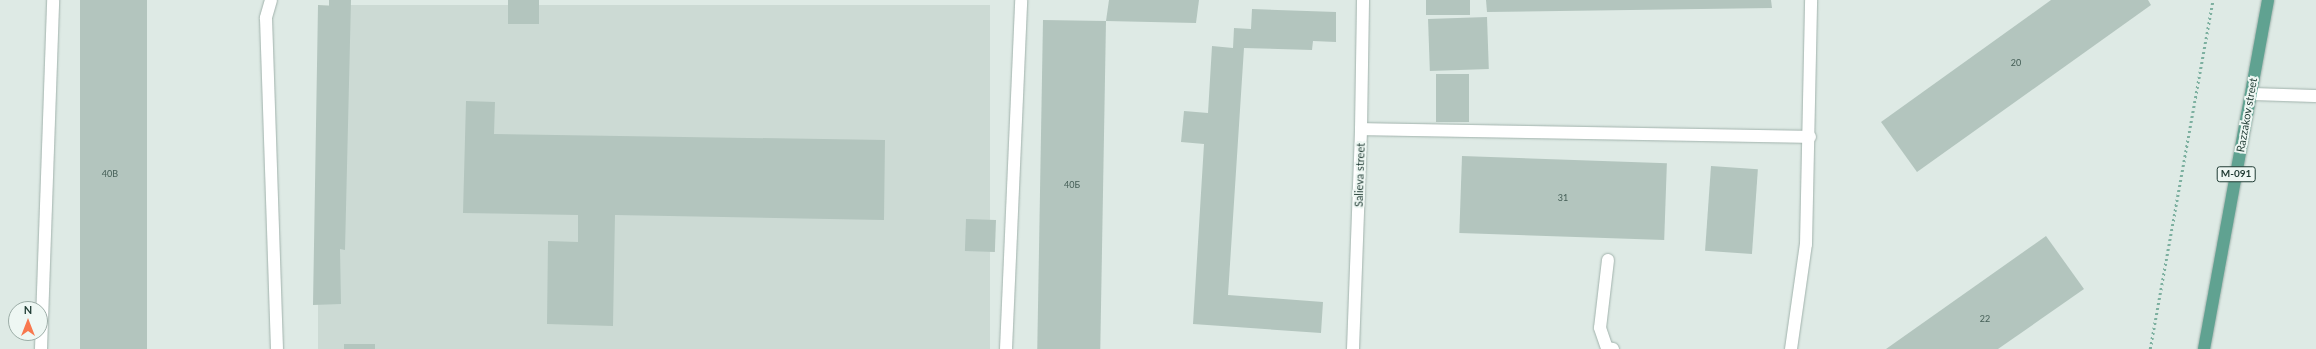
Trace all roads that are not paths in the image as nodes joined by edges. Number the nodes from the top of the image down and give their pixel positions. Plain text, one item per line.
1 (53, 0) edge
2 (271, 0) edge
3 (1021, 0) edge
4 (1363, 0) edge
5 (1811, 0) edge
6 (2268, 0) edge
7 (2251, 94) junction
8 (2316, 96) edge
9 (1362, 129) junction
10 (1810, 137) junction
11 (1608, 260) dead end
12 (41, 349) edge
13 (277, 349) edge
14 (1006, 349) edge
15 (1353, 349) edge
16 (1613, 349) edge
17 (1791, 349) edge
18 (2204, 349) edge

1 - 12 street
2 - 13 street
3 - 14 street
4 - 9 street, Salieva street
5 - 10 street
6 - 7 main road, Razzakov street / М-091
7 - 8 street
7 - 18 main road, Razzakov street / М-091
9 - 10 street
9 - 15 street, Salieva street
10 - 17 street
11 - 16 street

